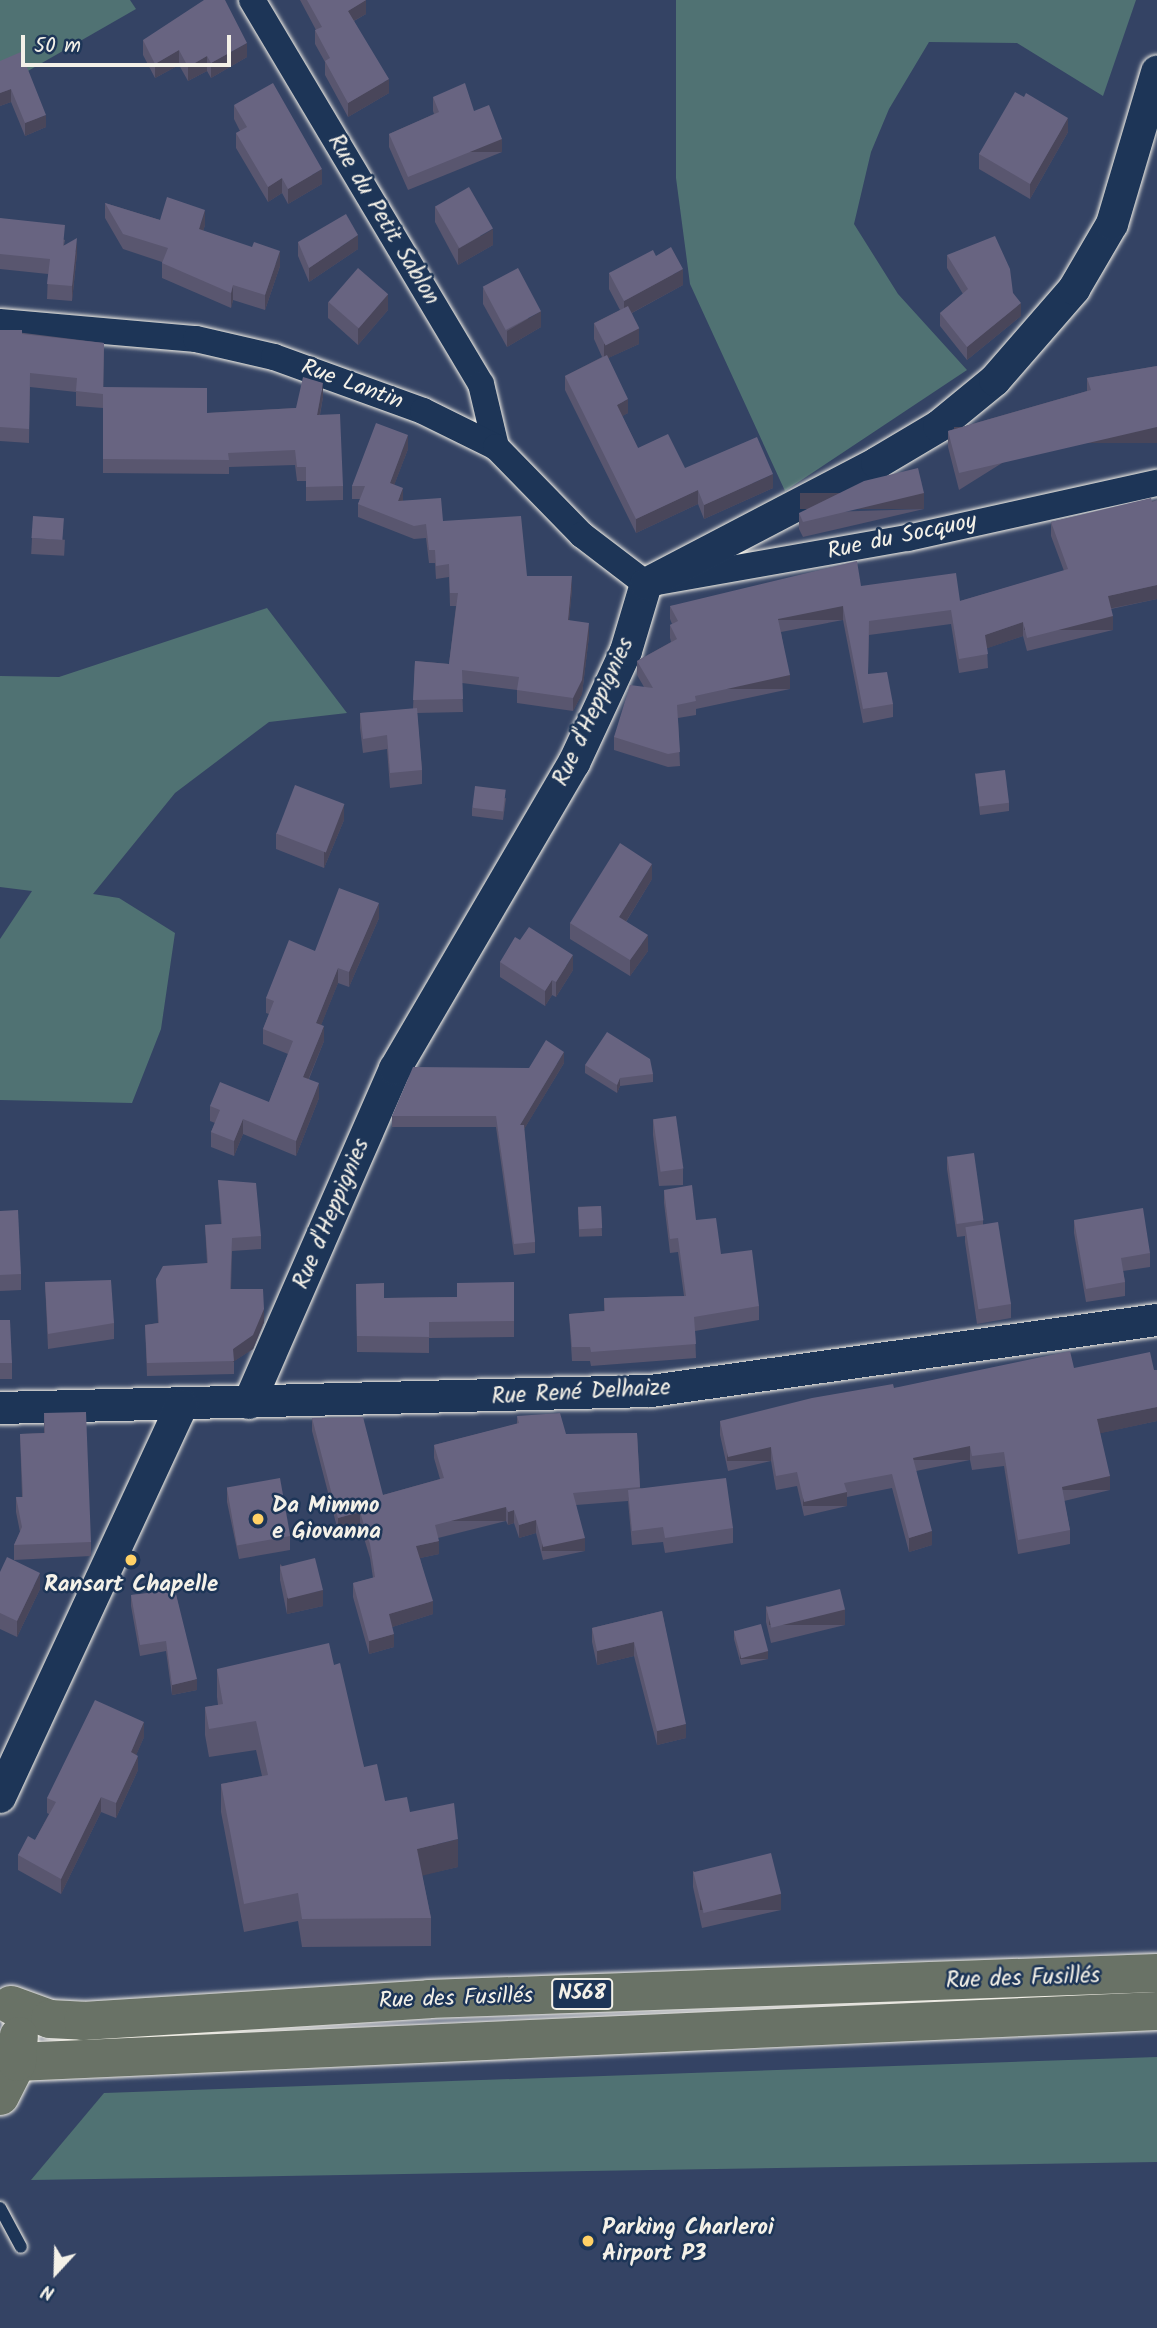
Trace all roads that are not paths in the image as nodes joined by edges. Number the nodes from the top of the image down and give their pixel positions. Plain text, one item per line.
1 (252, 0) edge
2 (1157, 72) edge
3 (0, 322) edge
4 (496, 447) junction
5 (1157, 483) edge
6 (646, 583) junction
7 (1157, 1320) edge
8 (249, 1403) junction
9 (182, 1405) junction
10 (0, 1408) edge
11 (0, 1797) edge
12 (1157, 1973) edge
13 (5, 1997) edge
14 (1157, 2011) edge
15 (17, 2063) junction
16 (0, 2096) edge
17 (0, 2208) edge
18 (21, 2247) dead end

1 - 4 street, Rue du Petit Sablon
2 - 6 street
3 - 4 street, Rue Lantin
4 - 6 street, Rue Lantin
5 - 6 street, Rue du Socquoy
6 - 8 street, Rue d'Heppignies
7 - 8 street, Rue René Delhaize
8 - 9 street, Rue René Delhaize
9 - 10 street, Rue René Delhaize
9 - 11 street
12 - 13 highway, Rue des Fusillés / N568
13 - 15 highway, N568
14 - 15 highway, Rue des Fusillés / N568
15 - 16 highway, N568
17 - 18 lane

